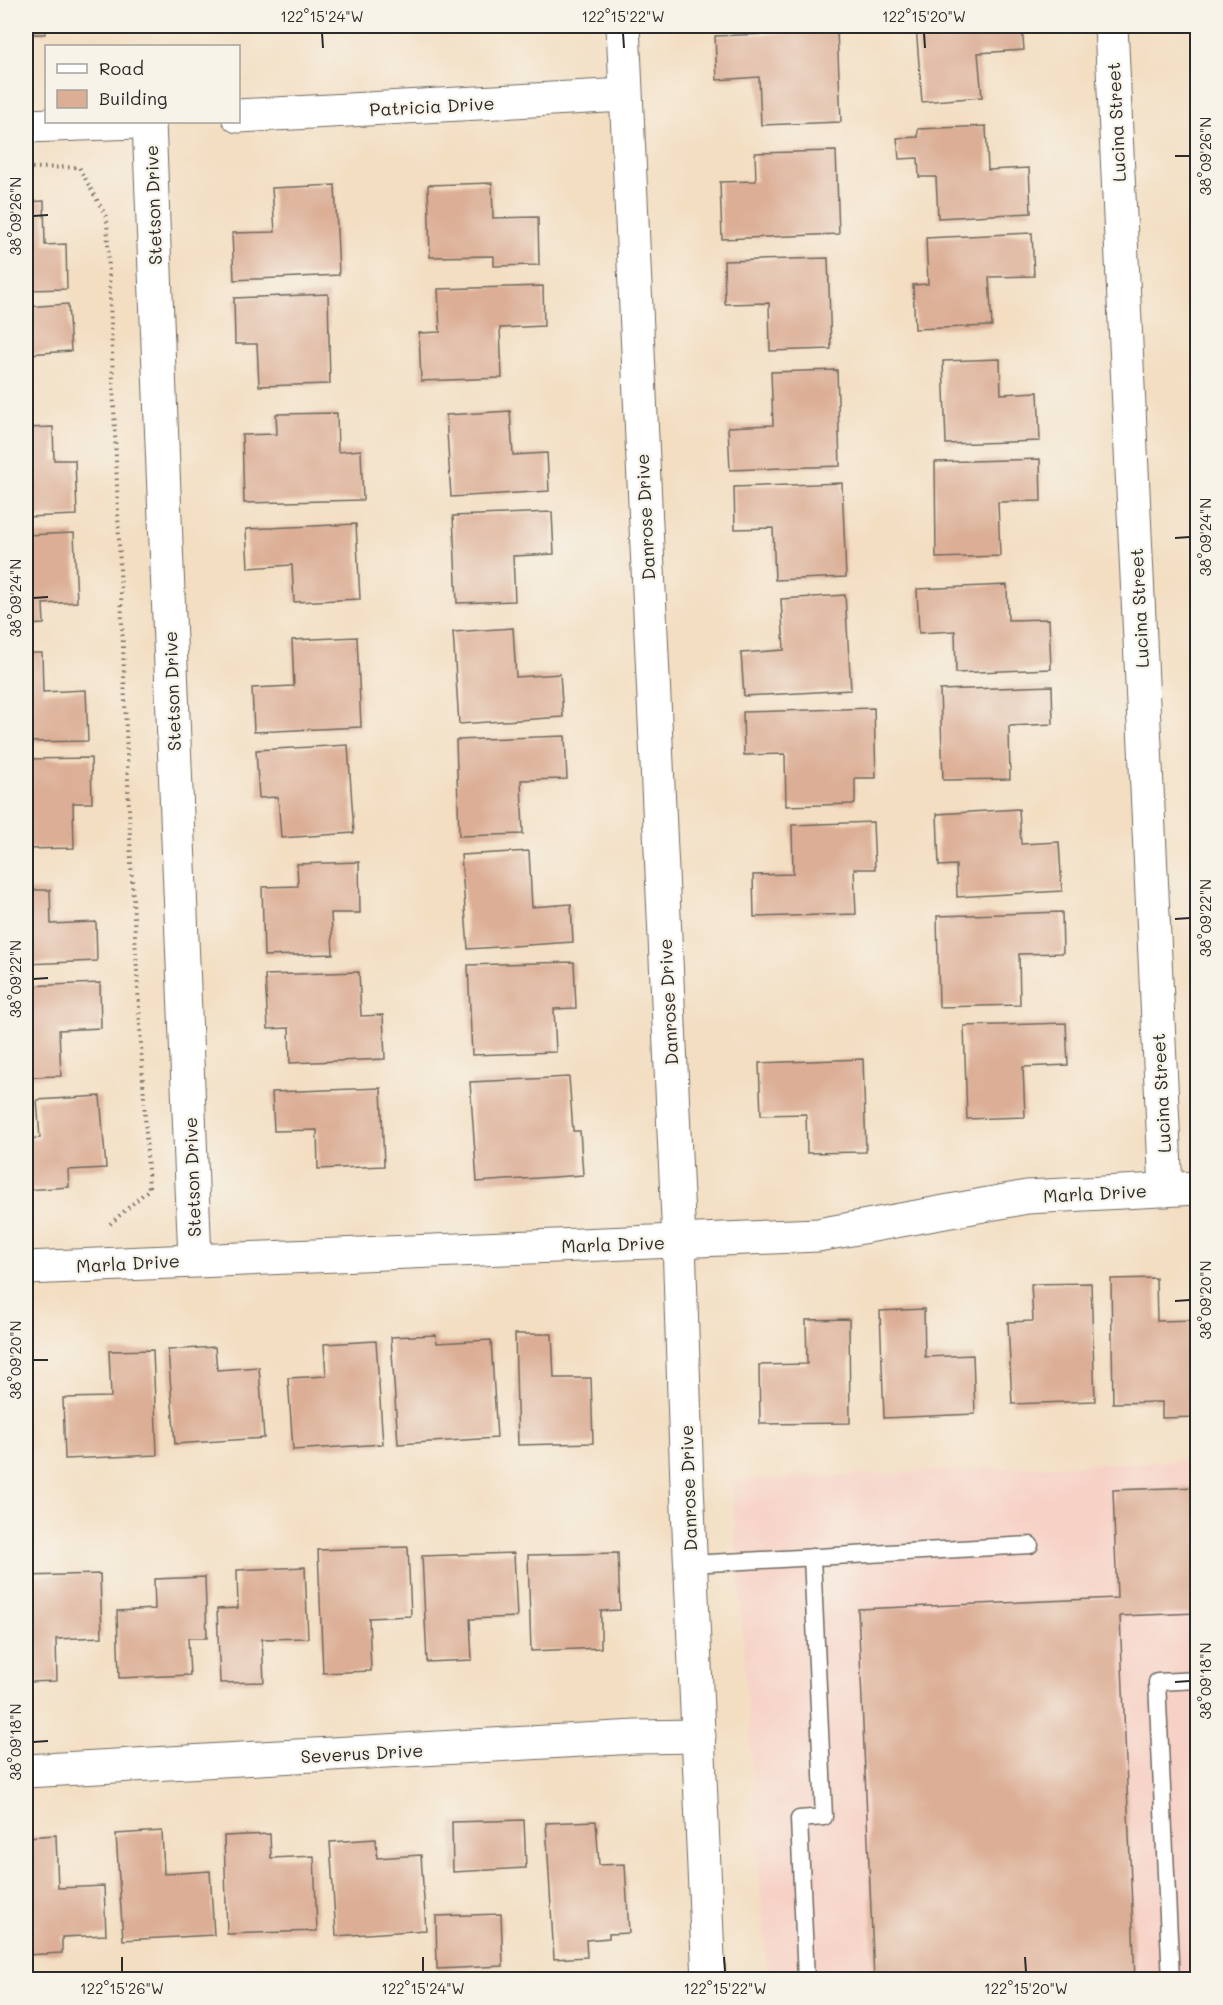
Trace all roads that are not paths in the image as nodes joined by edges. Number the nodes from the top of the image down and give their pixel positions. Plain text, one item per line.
1 (623, 26) edge
2 (1111, 26) edge
3 (625, 95) junction
4 (240, 116) edge
5 (109, 123) edge
6 (149, 123) edge
7 (26, 126) edge
8 (1182, 1189) edge
9 (679, 1241) junction
10 (195, 1260) junction
11 (26, 1268) edge
12 (1030, 1545) dead end
13 (812, 1557) junction
14 (691, 1564) junction
15 (1197, 1680) edge
16 (699, 1736) junction
17 (26, 1771) edge
18 (710, 1980) edge
19 (806, 1980) edge
20 (1171, 1980) edge

1 - 3 street, Danrose Drive
2 - 8 street, Lucina Street
3 - 4 street, Patricia Drive
3 - 9 street, Danrose Drive
5 - 7 street
6 - 10 street, Stetson Drive
8 - 9 street, Marla Drive
9 - 10 street, Marla Drive
9 - 14 street, Danrose Drive
10 - 11 street, Marla Drive
12 - 13 lane
13 - 14 lane
13 - 19 lane
14 - 16 street, Danrose Drive
15 - 20 lane
16 - 17 street, Severus Drive
16 - 18 street, Danrose Drive

